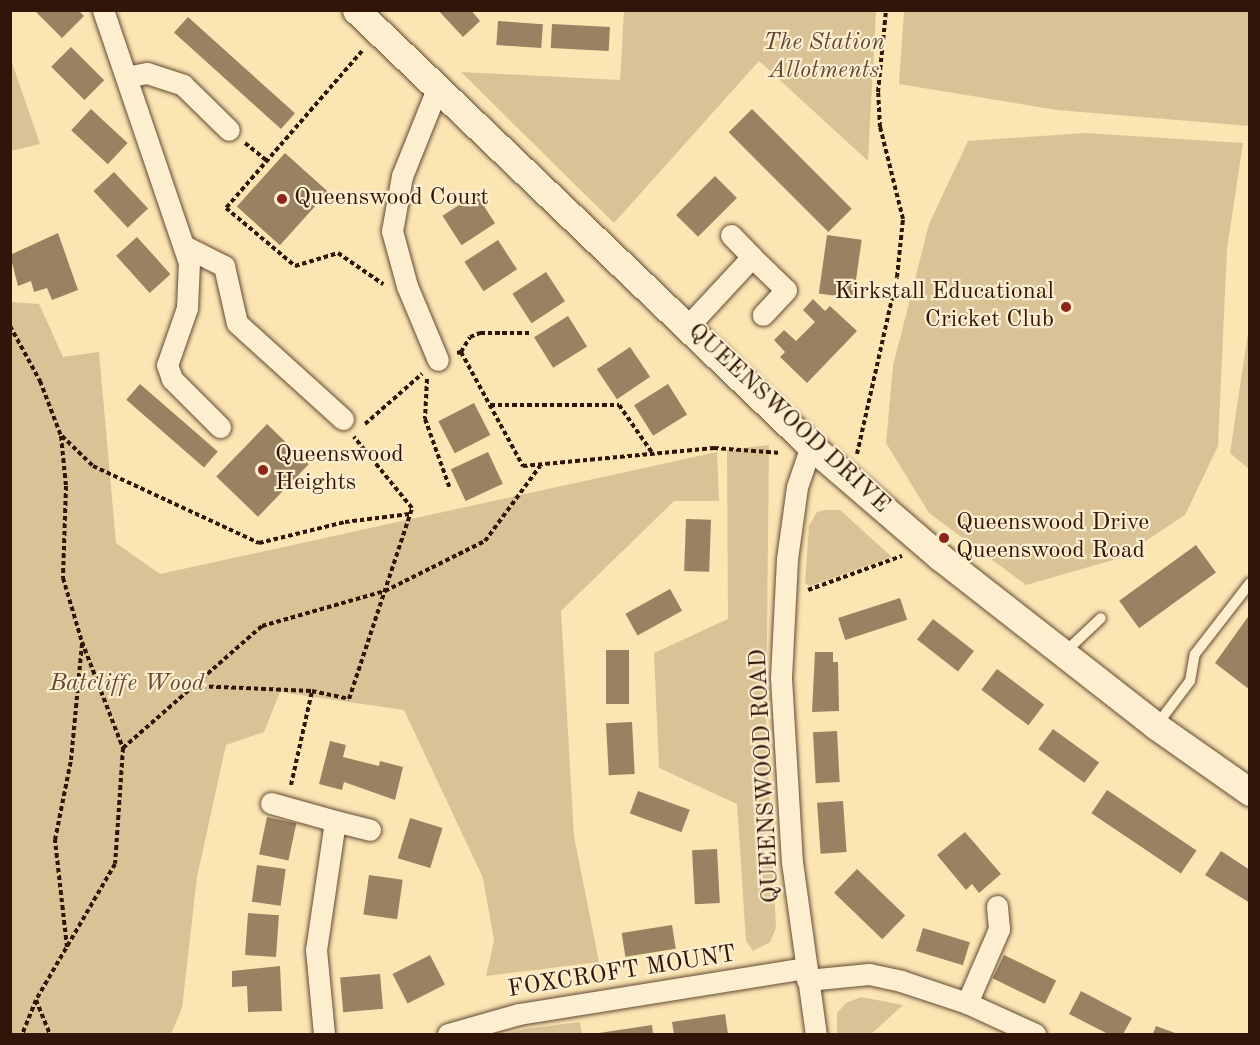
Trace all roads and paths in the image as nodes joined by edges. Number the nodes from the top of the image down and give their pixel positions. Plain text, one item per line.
1 (103, 10) edge
2 (356, 10) edge
3 (886, 10) edge
4 (378, 32) junction
5 (126, 77) junction
6 (437, 88) junction
7 (229, 130) joint
8 (267, 161) junction
9 (731, 235) dead end
10 (184, 246) junction
11 (752, 257) junction
12 (400, 268) junction
13 (764, 315) dead end
14 (10, 326) edge
15 (687, 326) junction
16 (529, 333) dead end
17 (461, 352) junction
18 (438, 360) joint
19 (490, 405) junction
20 (343, 419) dead end
21 (220, 427) dead end
22 (61, 436) junction
23 (811, 446) junction
24 (653, 454) junction
25 (540, 465) junction
26 (851, 480) junction
27 (450, 489) dead end
28 (410, 514) junction
29 (928, 547) junction
30 (1250, 583) edge
31 (385, 591) junction
32 (785, 598) junction
33 (1101, 618) dead end
34 (82, 642) junction
35 (1063, 654) junction
36 (194, 686) junction
37 (312, 691) junction
38 (1156, 726) junction
39 (123, 748) junction
40 (1250, 792) edge
41 (279, 805) joint
42 (335, 821) junction
43 (369, 830) dead end
44 (997, 906) dead end
45 (67, 947) junction
46 (807, 974) junction
47 (36, 1000) junction
48 (967, 1003) junction
49 (22, 1035) edge
50 (50, 1035) edge
51 (324, 1035) edge
52 (448, 1035) edge
53 (816, 1035) edge
54 (1035, 1035) edge

1 - 5 street
2 - 4 street, QUEENSWOOD DRIVE
3 - 26 path
4 - 6 street, QUEENSWOOD DRIVE
4 - 8 path
5 - 7 street
5 - 10 street
6 - 12 street
6 - 15 street, QUEENSWOOD DRIVE
7 - 8 path
8 - 12 path
9 - 11 street
10 - 20 street
10 - 21 street
11 - 13 street
11 - 15 street
12 - 18 street
14 - 22 path
15 - 23 street, QUEENSWOOD DRIVE
16 - 17 path
17 - 18 path
17 - 19 path
19 - 24 path
19 - 25 path
22 - 28 path
22 - 34 path
23 - 24 path
23 - 26 street, QUEENSWOOD DRIVE
23 - 32 street, QUEENSWOOD ROAD
24 - 25 path
25 - 31 path
26 - 29 street, QUEENSWOOD DRIVE
27 - 28 path
28 - 31 path
29 - 32 path
29 - 35 street, QUEENSWOOD DRIVE
30 - 38 lane
31 - 36 path
31 - 37 path
32 - 46 street, QUEENSWOOD ROAD
33 - 35 lane
34 - 39 path
34 - 45 path
35 - 38 street, QUEENSWOOD DRIVE
36 - 37 path
36 - 39 path
37 - 41 path
38 - 40 street, QUEENSWOOD DRIVE
39 - 45 path
41 - 42 street
42 - 43 street
42 - 51 street
44 - 48 street
45 - 47 path
46 - 48 street, FOXCROFT MOUNT
46 - 52 street, FOXCROFT MOUNT
46 - 53 street, QUEENSWOOD ROAD
47 - 49 path
47 - 50 path
48 - 54 street, FOXCROFT MOUNT

